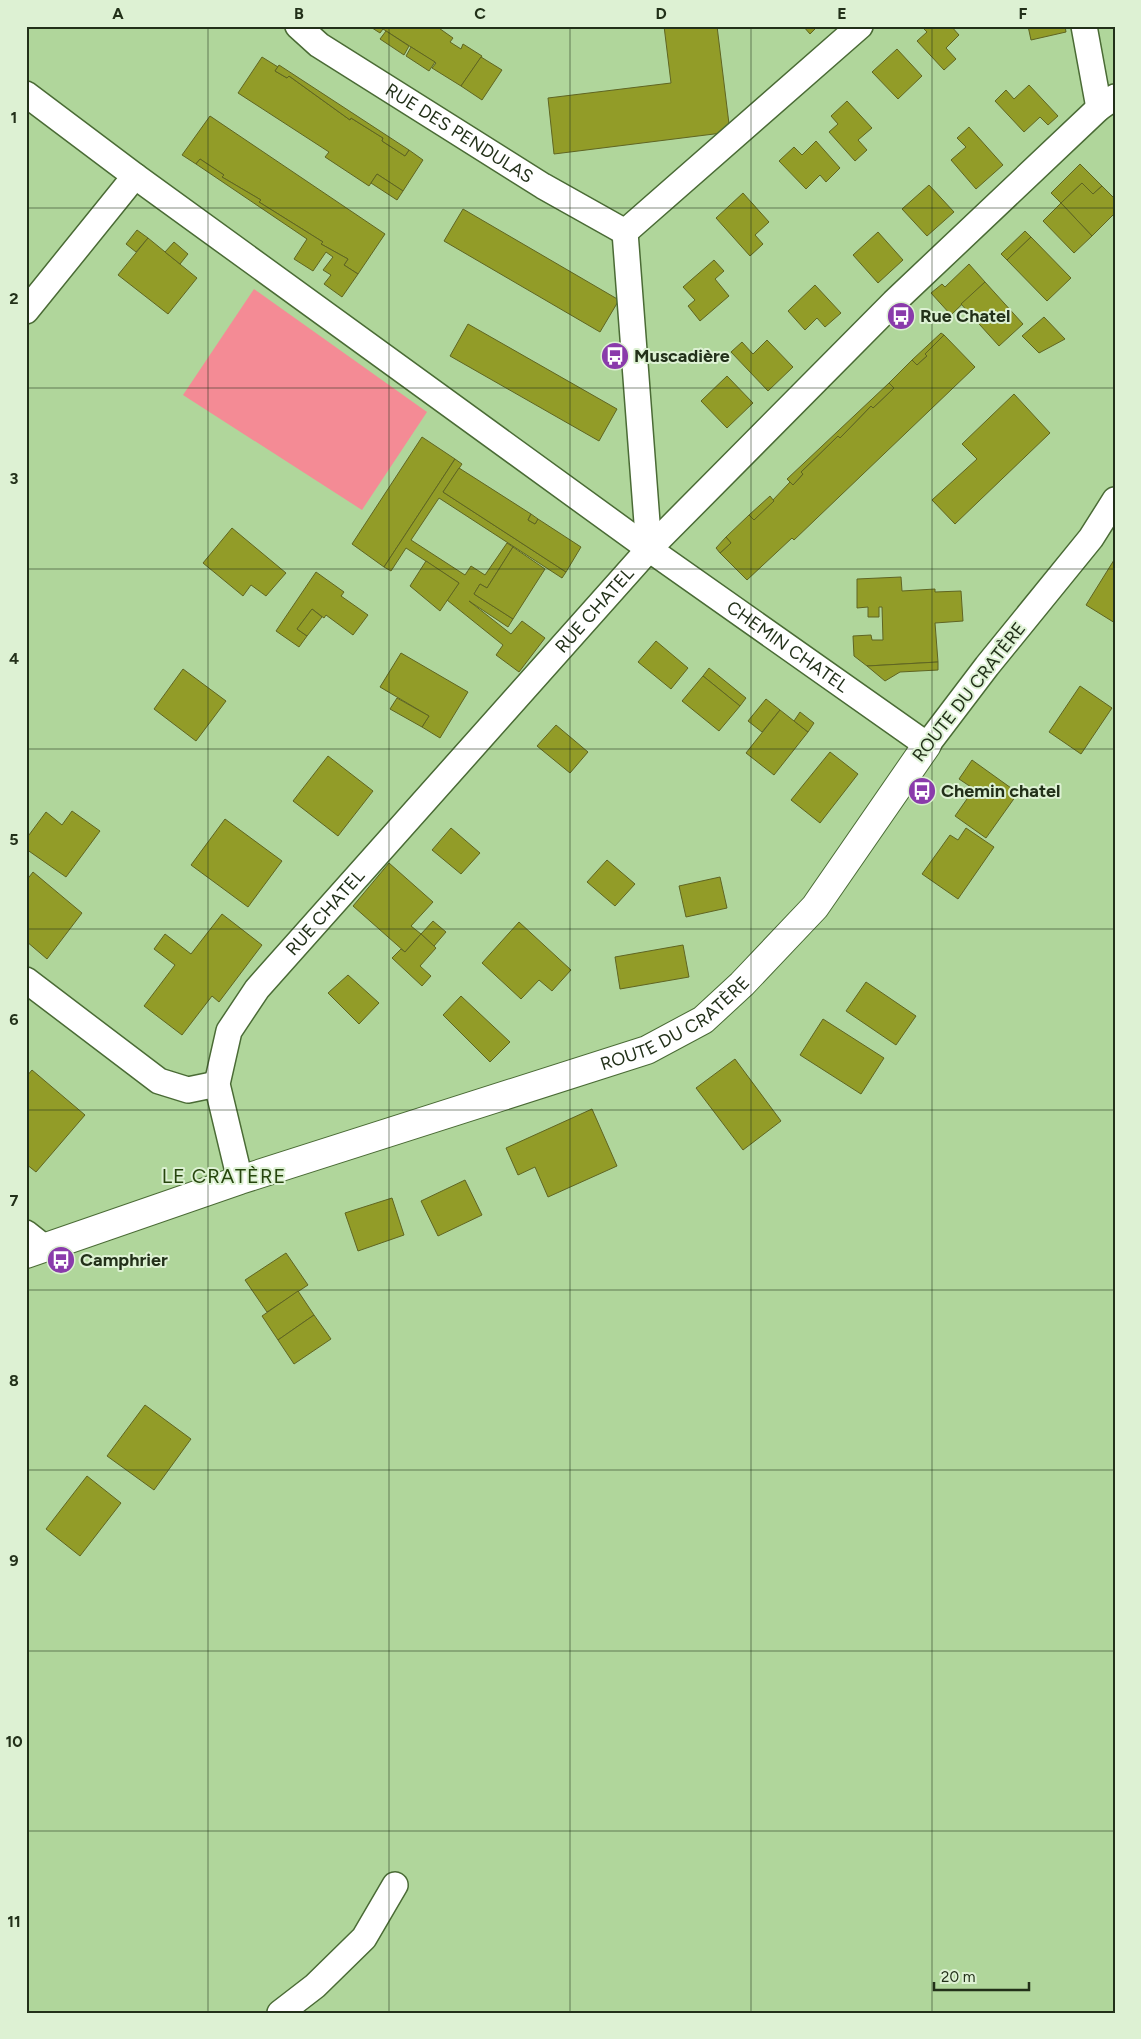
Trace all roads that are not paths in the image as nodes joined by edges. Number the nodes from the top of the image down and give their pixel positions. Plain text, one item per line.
1 (298, 26) edge
2 (860, 26) edge
3 (1084, 26) edge
4 (26, 94) edge
5 (1107, 103) edge
6 (135, 176) junction
7 (625, 232) junction
8 (26, 311) edge
9 (1115, 500) edge
10 (649, 549) junction
11 (927, 745) junction
12 (26, 980) edge
13 (217, 1084) junction
14 (240, 1180) junction
15 (32, 1245) edge
16 (395, 1885) dead end
17 (280, 2013) edge

1 - 7 street, RUE DES PENDULAS
2 - 7 street
3 - 5 street
4 - 6 street, CHEMIN CHATEL
5 - 10 street, RUE CHATEL
6 - 8 street
6 - 10 street, CHEMIN CHATEL
7 - 10 street
9 - 11 street, ROUTE DU CRATÈRE
10 - 11 street, CHEMIN CHATEL
10 - 13 street, RUE CHATEL
11 - 14 street, ROUTE DU CRATÈRE
12 - 13 street
13 - 14 street, RUE CHATEL
14 - 15 street, ROUTE DU CRATÈRE
16 - 17 street

